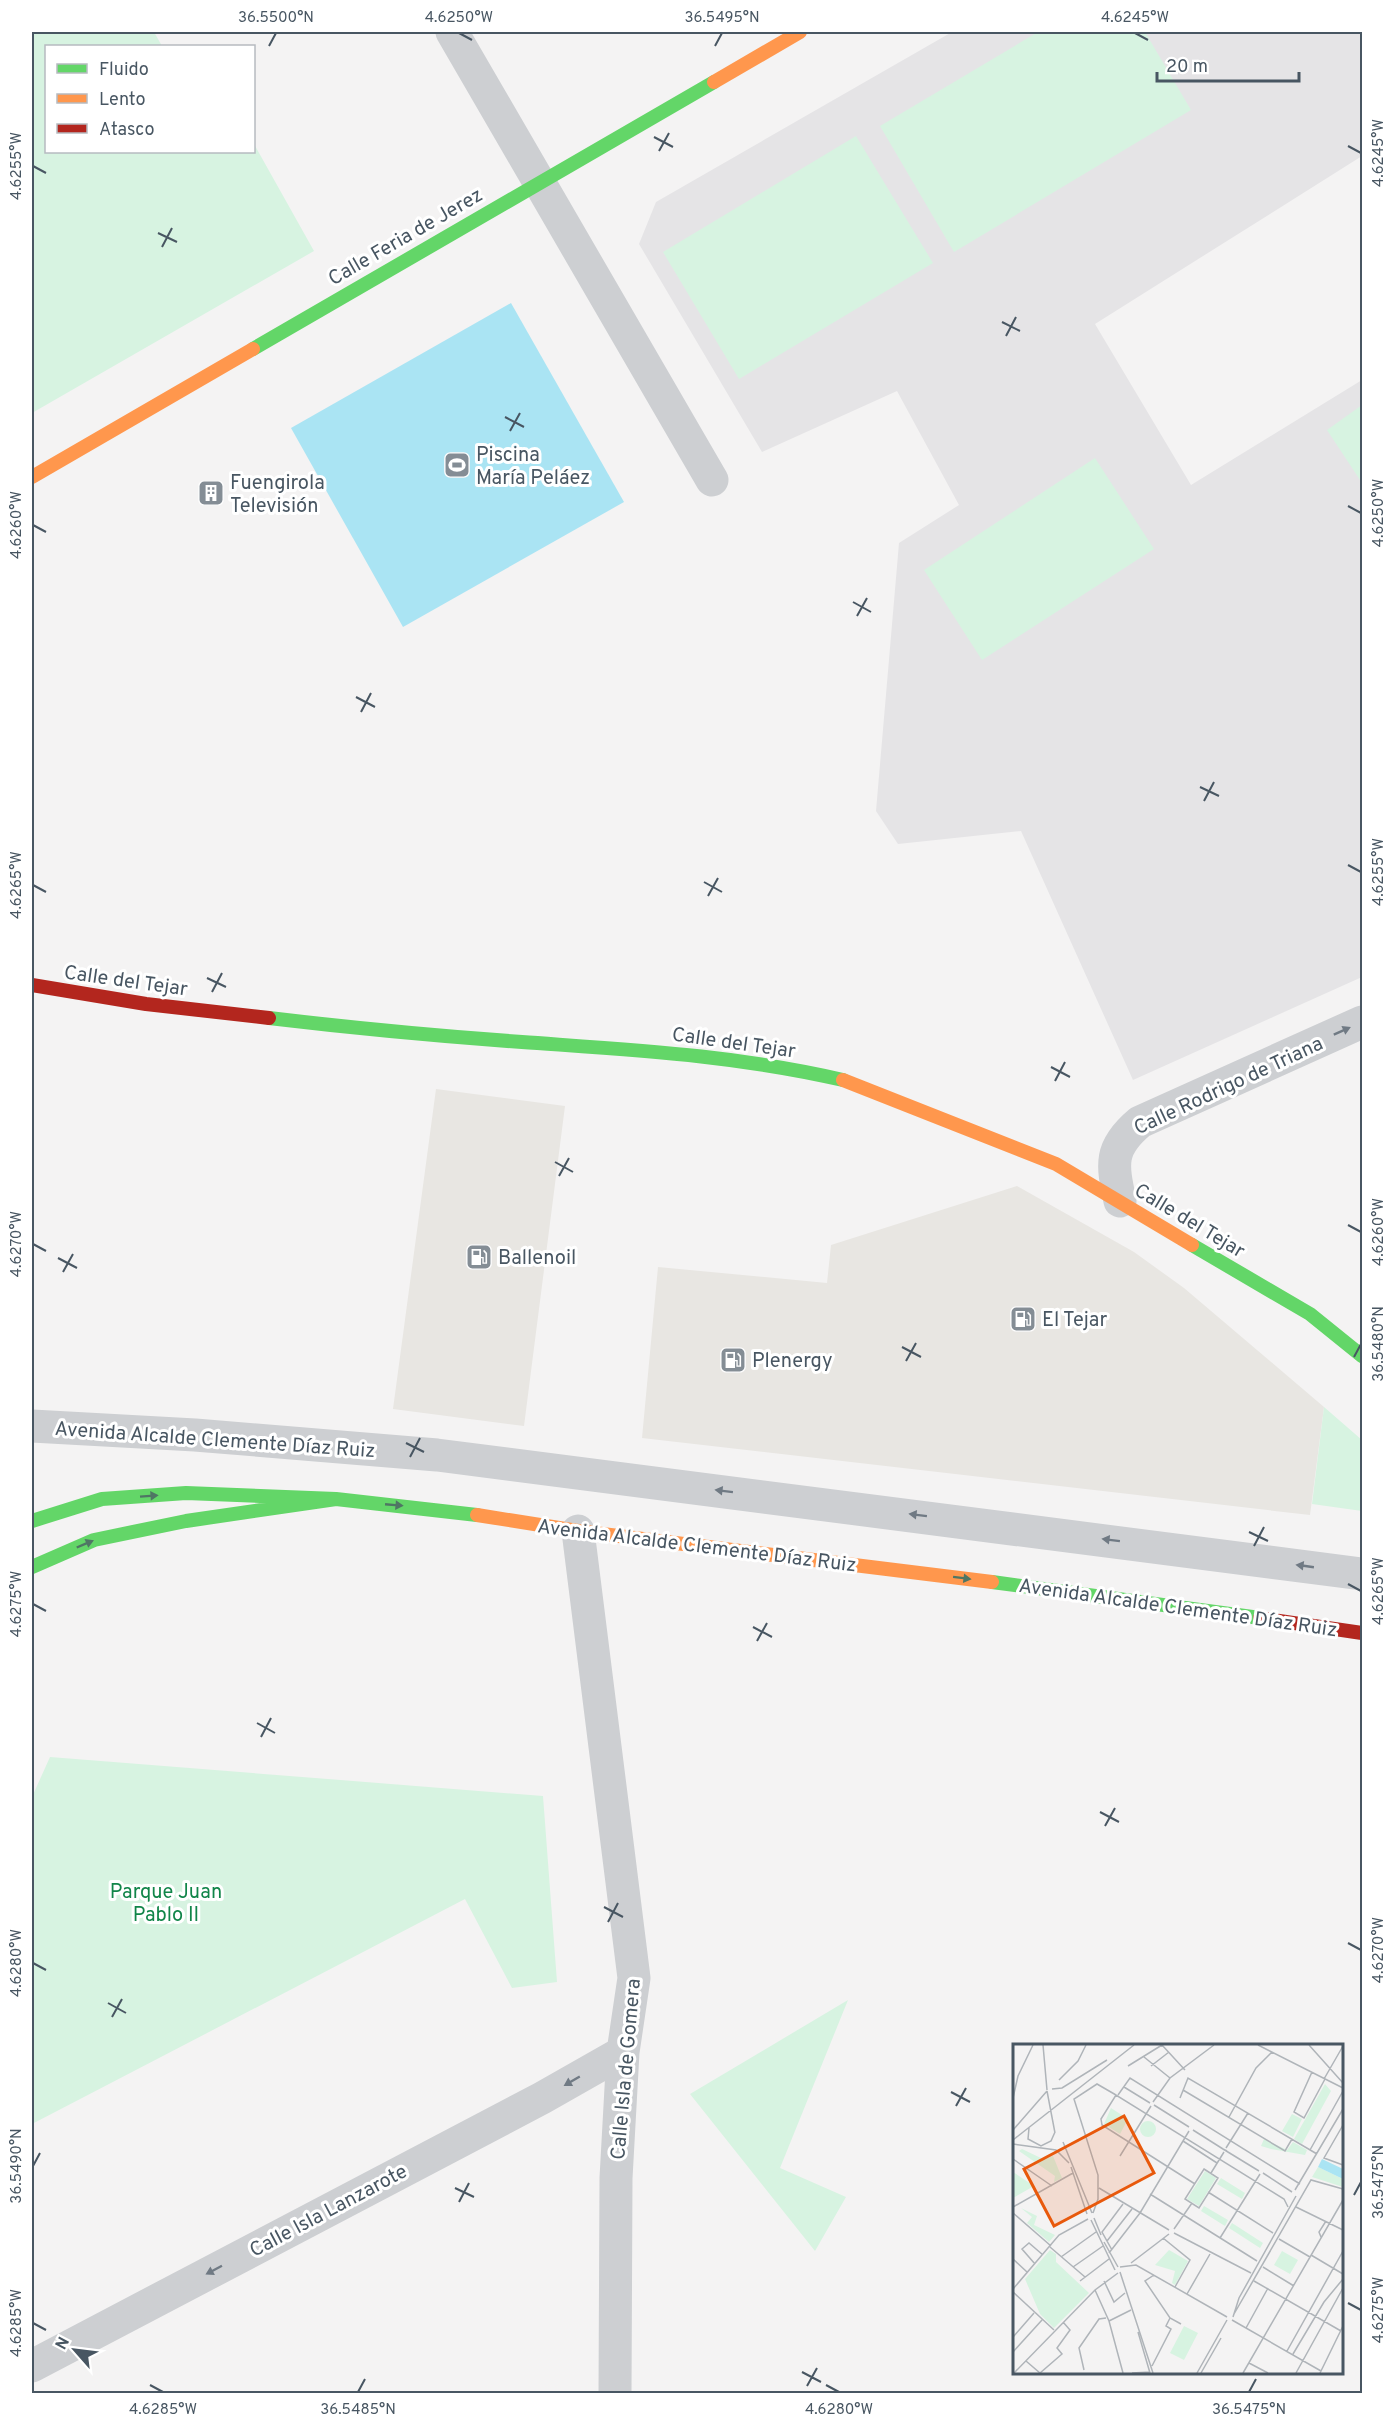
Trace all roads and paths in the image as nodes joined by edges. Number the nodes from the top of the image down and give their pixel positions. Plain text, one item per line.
1 (452, 32) edge
2 (800, 32) edge
3 (537, 182) junction
4 (32, 477) edge
5 (712, 480) dead end
6 (32, 985) edge
7 (1362, 1022) edge
8 (1120, 1201) junction
9 (1362, 1356) edge
10 (32, 1426) edge
11 (336, 1499) junction
12 (32, 1521) edge
13 (578, 1531) junction
14 (32, 1567) edge
15 (1362, 1574) edge
16 (1362, 1633) edge
17 (623, 2052) junction
18 (32, 2366) edge
19 (615, 2394) edge

1 - 3 street
2 - 3 main road, Calle Feria de Jerez
3 - 4 main road, Calle Feria de Jerez
3 - 5 street
6 - 8 main road, Calle del Tejar
8 -> 7 street, Calle Rodrigo de Triana
8 - 9 main road, Calle del Tejar
15 -> 10 street, Avenida Alcalde Clemente Díaz Ruiz
12 -> 11 main road, Avenida Alcalde Clemente Díaz Ruiz
11 -> 13 main road, Avenida Alcalde Clemente Díaz Ruiz
14 -> 11 main road
13 -> 16 main road, Avenida Alcalde Clemente Díaz Ruiz
13 - 17 street, Calle Isla de Gomera
17 -> 18 street, Calle Isla Lanzarote
17 - 19 street, Calle Isla de Gomera

